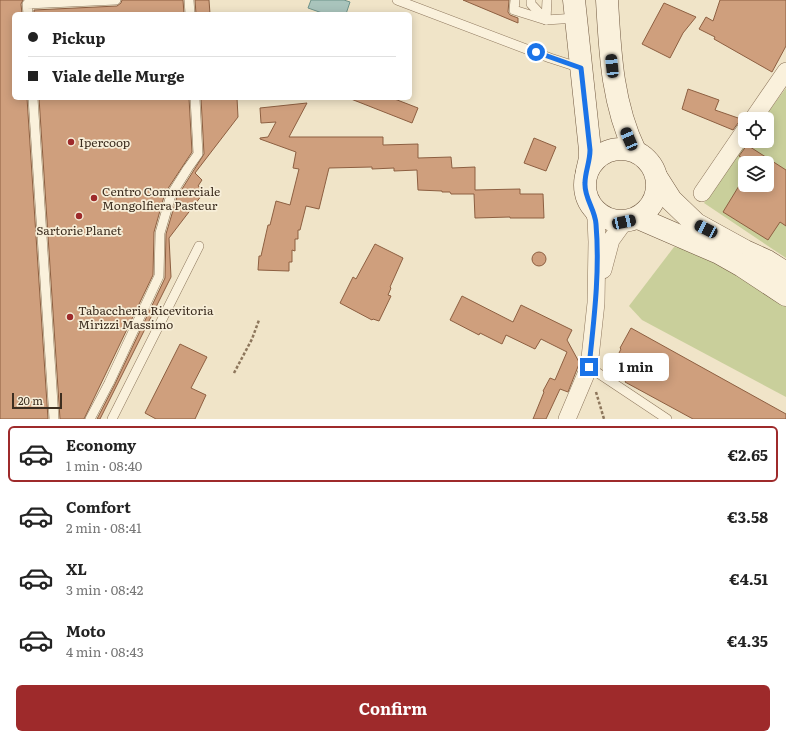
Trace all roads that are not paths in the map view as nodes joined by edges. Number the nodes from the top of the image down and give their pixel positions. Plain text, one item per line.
1 (116, 0) edge
2 (189, 0) edge
3 (397, 0) edge
4 (515, 0) edge
5 (531, 0) edge
6 (547, 0) edge
7 (607, 0) edge
8 (575, 9) edge
9 (28, 12) edge
10 (190, 12) edge
11 (546, 20) junction
12 (581, 68) junction
13 (786, 71) edge
14 (33, 100) edge
15 (195, 100) edge
16 (758, 112) edge
17 (738, 140) edge
18 (635, 151) junction
19 (588, 171) junction
20 (657, 178) junction
21 (702, 193) dead end
22 (591, 205) junction
23 (631, 220) junction
24 (693, 232) junction
25 (199, 246) dead end
26 (786, 273) edge
27 (786, 295) edge
28 (596, 298) junction
29 (589, 367) junction
30 (54, 419) edge
31 (90, 419) edge
32 (112, 419) edge
33 (567, 419) edge
34 (667, 419) edge

1 - 9 lane
2 - 10 lane
3 - 12 lane
4 - 11 lane
5 - 11 lane
6 - 11 lane
7 - 18 main road
8 - 11 lane
8 - 12 main road
12 - 19 main road
13 - 16 street
14 - 30 lane
15 - 31 lane
17 - 21 street
18 - 19 main road
18 - 20 main road
19 - 22 main road
20 - 23 main road
20 - 24 main road
22 - 23 main road
22 - 28 street
23 - 24 main road
23 - 28 street
24 - 26 main road
24 - 27 main road
25 - 32 lane
28 - 29 street
29 - 33 street
29 - 34 lane

